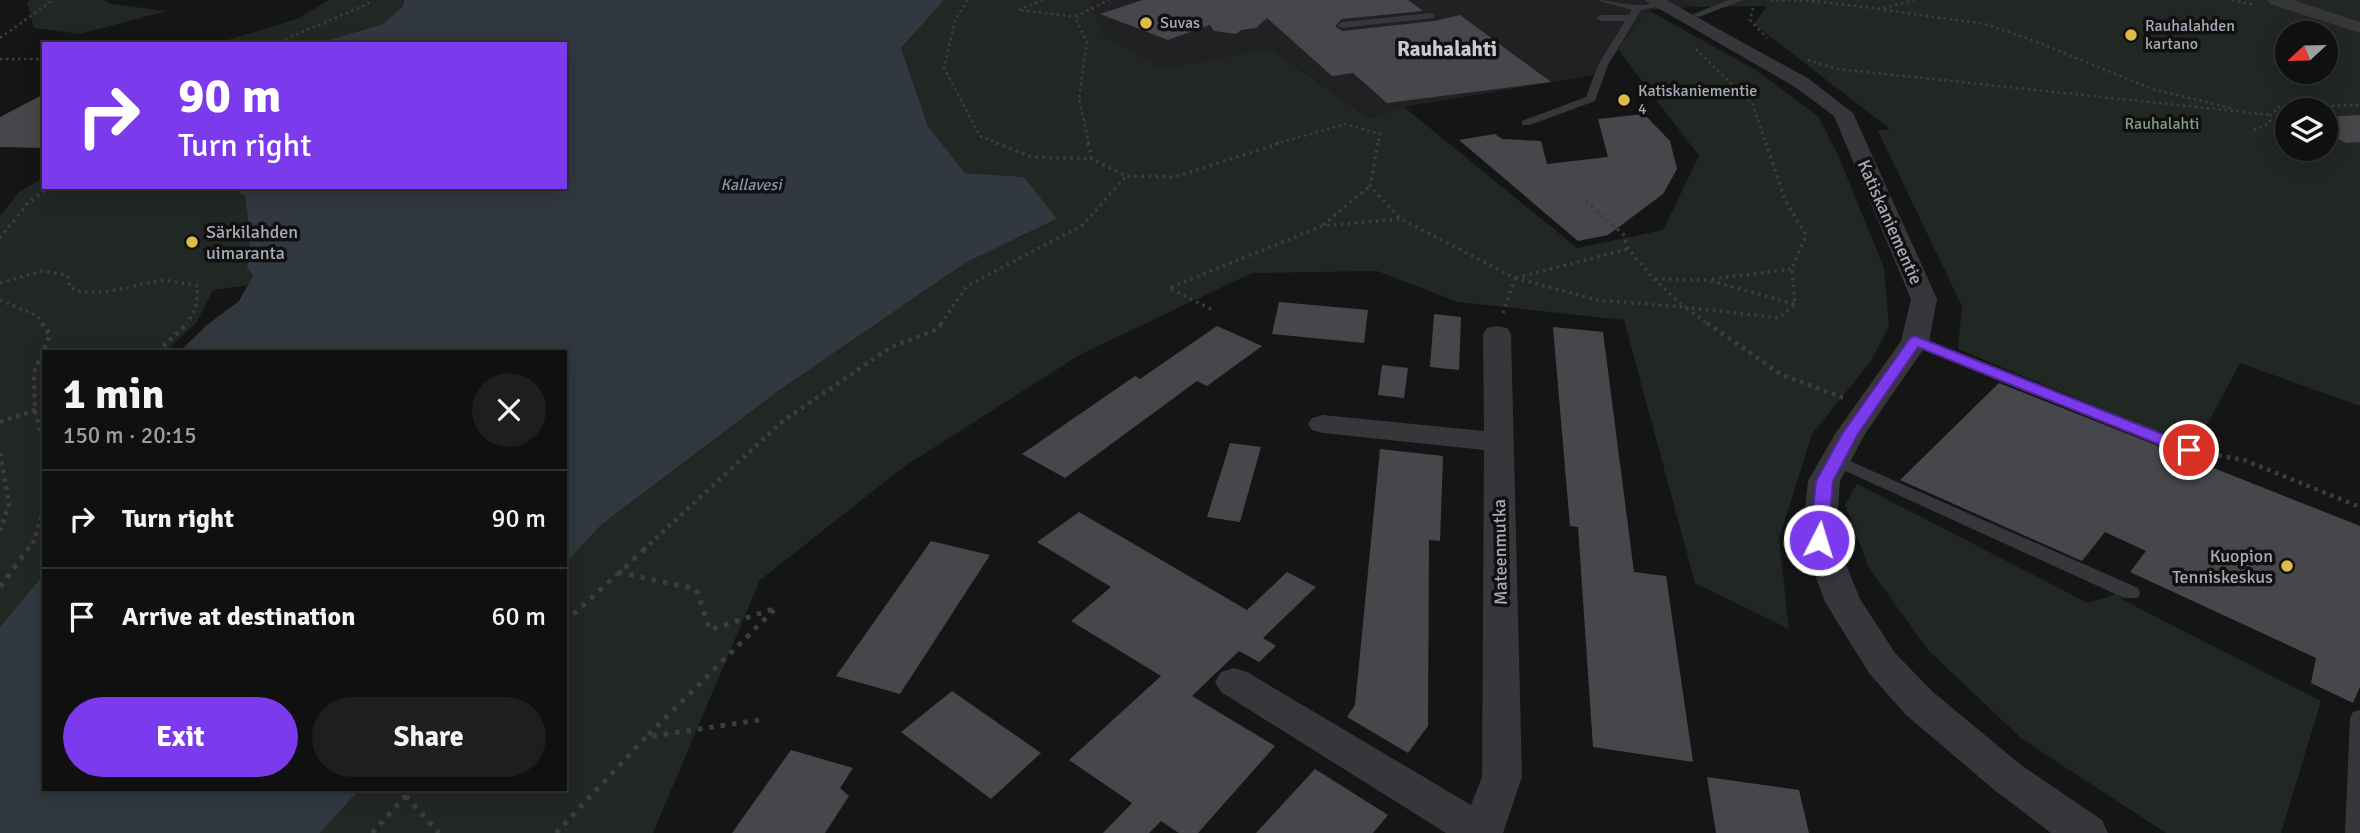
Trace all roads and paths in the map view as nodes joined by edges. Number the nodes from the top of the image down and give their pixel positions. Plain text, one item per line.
1 (53, 0) edge
2 (370, 0) edge
3 (968, 0) edge
4 (1043, 0) edge
5 (1109, 0) edge
6 (1601, 0) edge
7 (1754, 0) edge
8 (1770, 0) edge
9 (1914, 0) edge
10 (2276, 0) edge
11 (1738, 1) edge
12 (1646, 8) edge
13 (1884, 10) junction
14 (1696, 15) dead end
15 (1431, 16) dead end
16 (1075, 17) junction
17 (1601, 18) dead end
18 (1342, 25) dead end
19 (2360, 28) edge
20 (0, 38) edge
21 (279, 42) edge
22 (1691, 43) dead end
23 (1771, 43) dead end
24 (0, 59) edge
25 (42, 59) edge
26 (1804, 59) dead end
27 (2360, 105) edge
28 (2271, 115) junction
29 (1526, 123) dead end
30 (2254, 130) dead end
31 (1092, 159) junction
32 (1126, 176) junction
33 (1370, 186) junction
34 (46, 189) edge
35 (1586, 201) dead end
36 (1401, 219) junction
37 (1322, 226) junction
38 (0, 238) edge
39 (1628, 249) junction
40 (1792, 268) junction
41 (1515, 278) junction
42 (1654, 279) junction
43 (1708, 280) junction
44 (0, 283) edge
45 (0, 300) edge
46 (1795, 304) junction
47 (1684, 307) junction
48 (1211, 309) dead end
49 (1497, 334) joint
50 (1915, 341) junction
51 (44, 350) edge
52 (159, 350) edge
53 (42, 354) edge
54 (1870, 407) junction
55 (42, 408) edge
56 (35, 411) junction
57 (0, 422) edge
58 (1323, 424) dead end
59 (42, 437) edge
60 (1499, 445) junction
61 (2189, 450) joint
62 (0, 453) edge
63 (1836, 460) junction
64 (2360, 507) edge
65 (42, 514) edge
66 (0, 531) edge
67 (617, 572) junction
68 (0, 587) edge
69 (2131, 593) dead end
70 (567, 620) edge
71 (1234, 682) dead end
72 (2360, 718) edge
73 (766, 719) dead end
74 (646, 737) junction
75 (410, 791) edge
76 (406, 796) junction
77 (2073, 829) edge
78 (372, 833) edge
79 (439, 833) edge
80 (556, 833) edge
81 (1482, 833) edge
82 (2357, 833) edge

1 - 20 path
2 - 21 path
3 - 31 path
4 - 16 path
5 - 16 path
6 - 12 lane
7 - 23 path
8 - 13 path
9 - 13 path
10 - 19 street
11 - 14 lane
12 - 17 lane
12 - 29 lane
12 - 50 street, Katiskaniementie
13 - 28 path
15 - 18 lane
16 - 31 path
22 - 40 path
24 - 25 path
26 - 28 path
27 - 28 path
28 - 30 path
31 - 32 path
32 - 33 path
32 - 67 path
33 - 36 path
33 - 37 path
34 - 38 path
35 - 39 path
36 - 37 path
36 - 41 path
37 - 48 path
39 - 41 path
39 - 42 path
40 - 43 path
40 - 46 path
41 - 47 path
41 - 49 path
42 - 43 path
42 - 47 path
43 - 46 path
44 - 52 path
45 - 51 path
46 - 47 path
47 - 54 path
49 - 60 street, Mateenmutka
50 - 54 street, Katiskaniementie
50 - 61 lane
53 - 56 path
54 - 63 street, Katiskaniementie
55 - 56 path
56 - 57 path
56 - 59 path
58 - 60 street
60 - 81 street, Mateenmutka
61 - 64 path
62 - 66 path
63 - 69 lane
63 - 77 street, Katiskaniementie
65 - 68 path
67 - 70 path
67 - 74 path
71 - 81 street
72 - 82 lane
73 - 74 path
74 - 80 path
75 - 76 path
76 - 78 path
76 - 79 path

